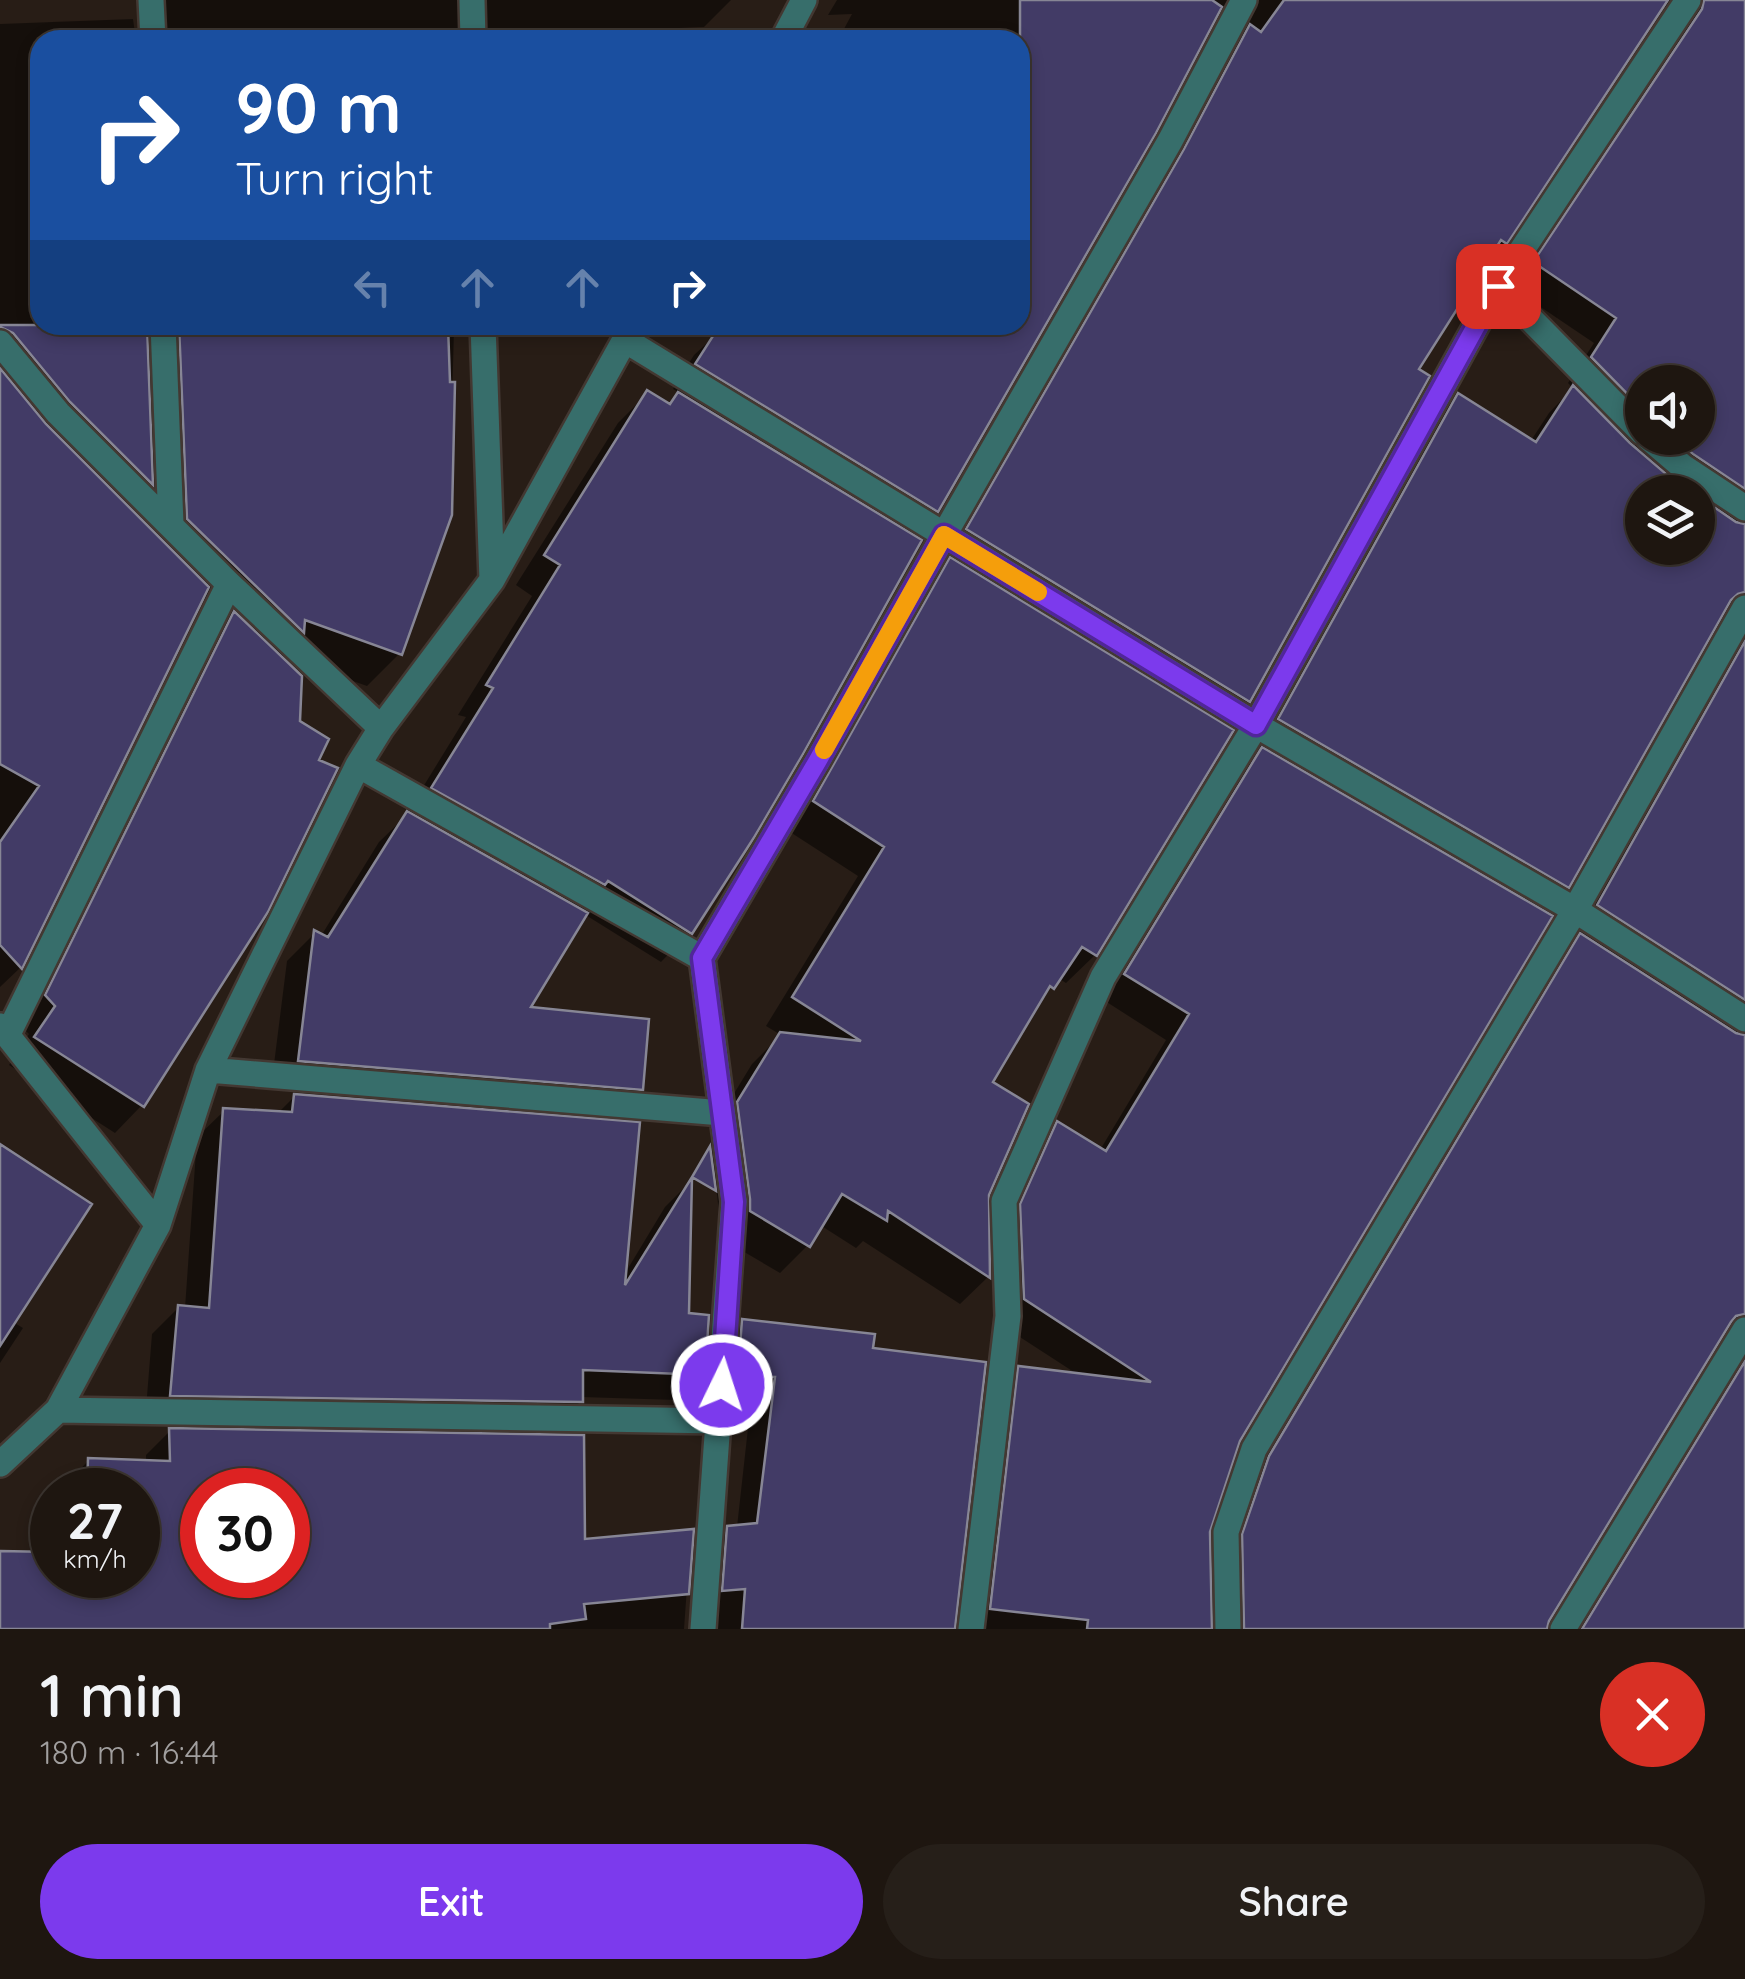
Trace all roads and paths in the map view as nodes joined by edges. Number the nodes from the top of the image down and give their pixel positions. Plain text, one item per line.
1 (151, 0) edge
2 (472, 0) edge
3 (804, 0) edge
4 (1244, 0) edge
5 (1688, 0) edge
6 (152, 30) edge
7 (473, 30) edge
8 (788, 30) edge
9 (1498, 286) junction
10 (164, 335) edge
11 (483, 335) edge
12 (627, 335) edge
13 (634, 335) edge
14 (0, 343) edge
15 (1625, 415) edge
16 (1669, 455) edge
17 (1745, 508) edge
18 (171, 524) junction
19 (944, 535) junction
20 (492, 580) junction
21 (229, 584) junction
22 (1745, 608) edge
23 (1256, 725) junction
24 (381, 728) junction
25 (358, 764) junction
26 (1574, 910) junction
27 (702, 958) junction
28 (1745, 1019) edge
29 (4, 1030) edge
30 (208, 1070) junction
31 (722, 1113) junction
32 (158, 1225) junction
33 (1745, 1330) edge
34 (58, 1410) junction
35 (720, 1421) junction
36 (0, 1464) edge
37 (702, 1629) edge
38 (970, 1629) edge
39 (1228, 1629) edge
40 (1564, 1629) edge

1 - 6 street
2 - 7 street
3 - 8 street
4 - 19 street
5 - 9 street
9 - 15 street
9 - 23 street
10 - 18 street
11 - 20 street
12 - 20 street
13 - 19 street
14 - 18 street
16 - 17 street
18 - 21 street
19 - 23 street
19 - 27 street
20 - 24 street
21 - 24 street
21 - 29 street
22 - 26 street
23 - 26 street
23 - 38 street
24 - 25 street
25 - 27 street
25 - 30 street
26 - 28 street
26 - 39 street
27 - 31 street
29 - 32 street
30 - 31 street
30 - 32 street
31 - 35 street
32 - 34 street
33 - 40 street
34 - 35 street
34 - 36 street
35 - 37 street

